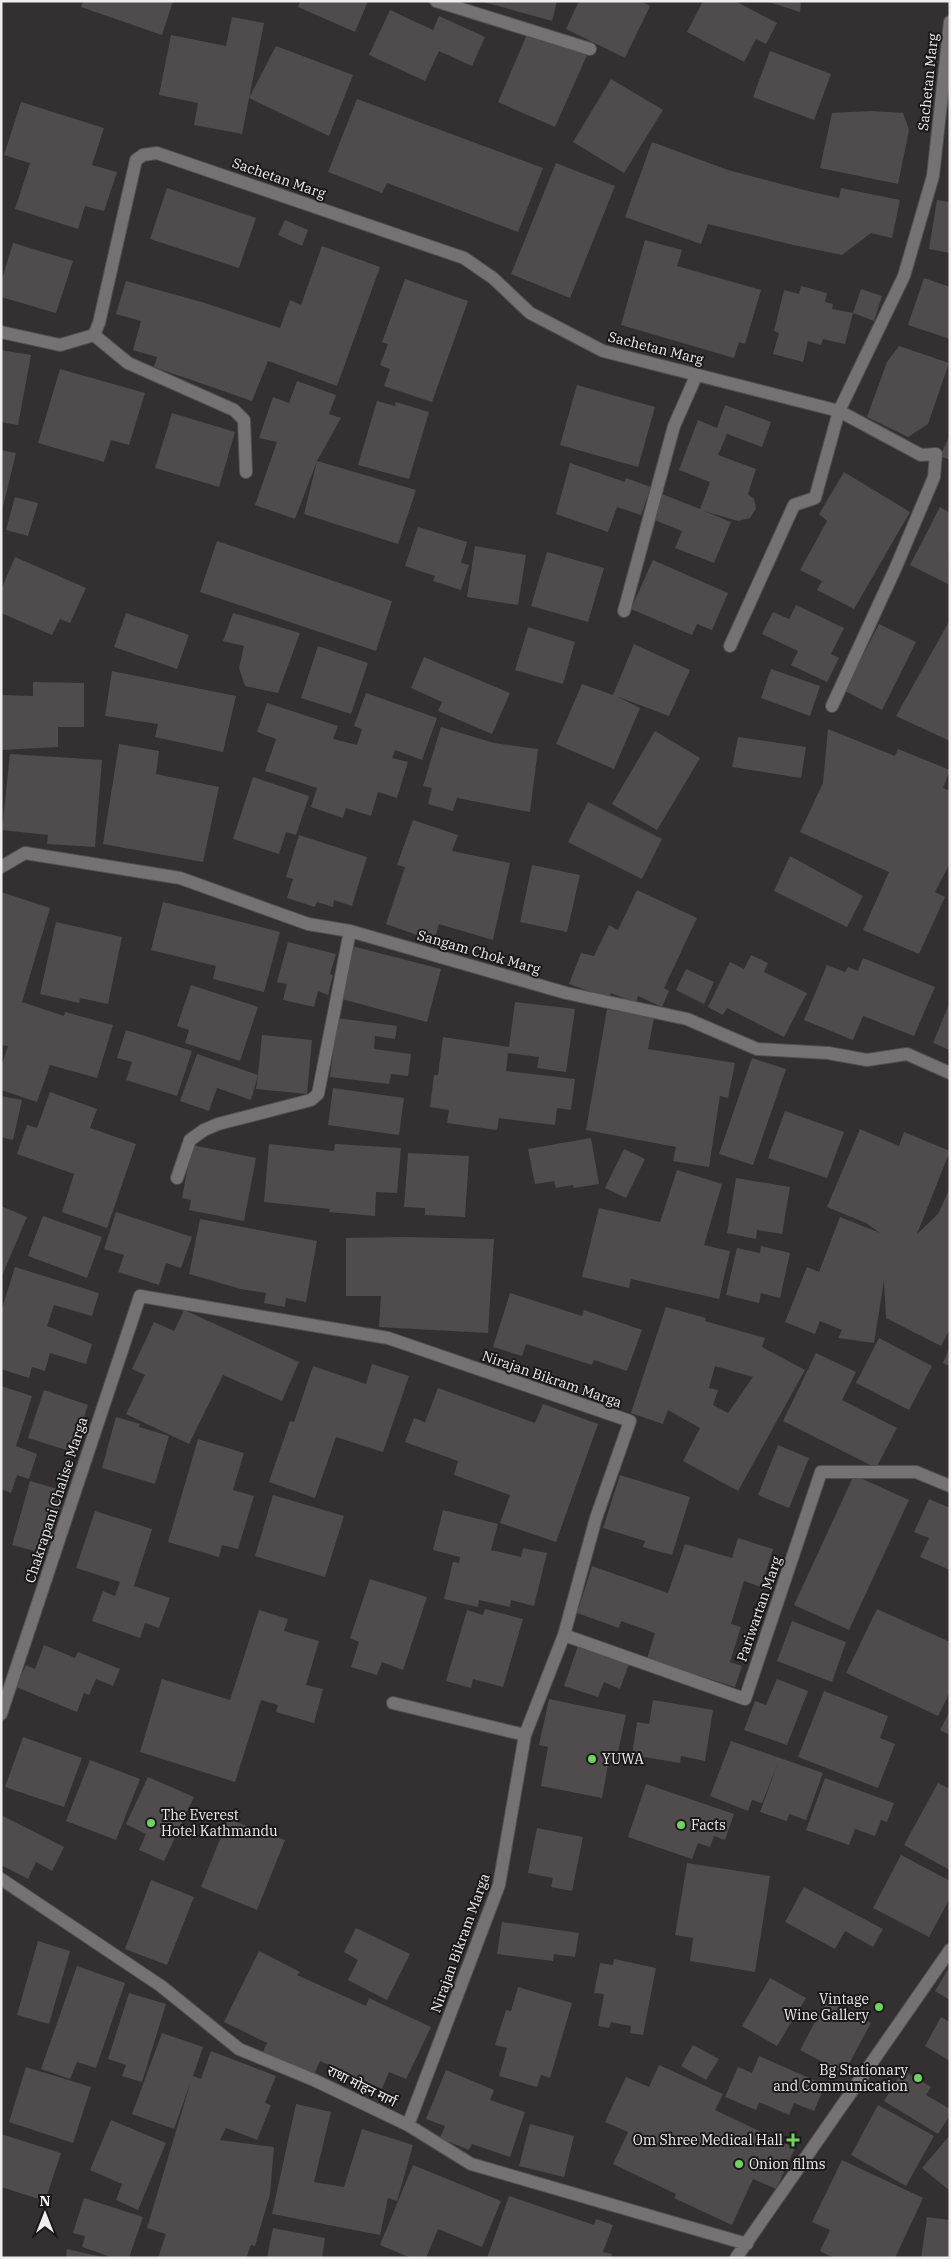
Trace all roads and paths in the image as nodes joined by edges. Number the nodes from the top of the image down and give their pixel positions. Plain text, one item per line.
1 (436, 1) edge
2 (950, 22) edge
3 (590, 49) dead end
4 (1, 332) edge
5 (94, 335) junction
6 (697, 374) junction
7 (839, 411) junction
8 (246, 472) dead end
9 (624, 611) dead end
10 (730, 646) dead end
11 (832, 706) dead end
12 (1, 867) edge
13 (350, 931) junction
14 (950, 1073) edge
15 (177, 1178) dead end
16 (140, 1296) joint
17 (950, 1486) edge
18 (564, 1635) junction
19 (394, 1703) dead end
20 (1, 1714) edge
21 (525, 1735) junction
22 (1, 1879) edge
23 (950, 1950) edge
24 (408, 2125) junction
25 (747, 2244) junction
26 (736, 2258) edge

1 - 3 street
2 - 7 street, Sachetan Marg
4 - 5 street
5 - 6 street, Sachetan Marg
5 - 8 street
6 - 7 street, Sachetan Marg
6 - 9 street
7 - 10 street
7 - 11 street
12 - 13 street, Sangam Chok Marg
13 - 14 street, Sangam Chok Marg
13 - 15 street
16 - 18 street, Nirajan Bikram Marga
16 - 20 street, Chakrapani Chalise Marga
17 - 18 street, Pariwartan Marg
18 - 21 street, Nirajan Bikram Marga
19 - 21 street
21 - 24 street, Nirajan Bikram Marga
22 - 24 street, राधा मोहन मार्ग
23 - 25 street
24 - 25 street, राधा मोहन मार्ग
25 - 26 street

